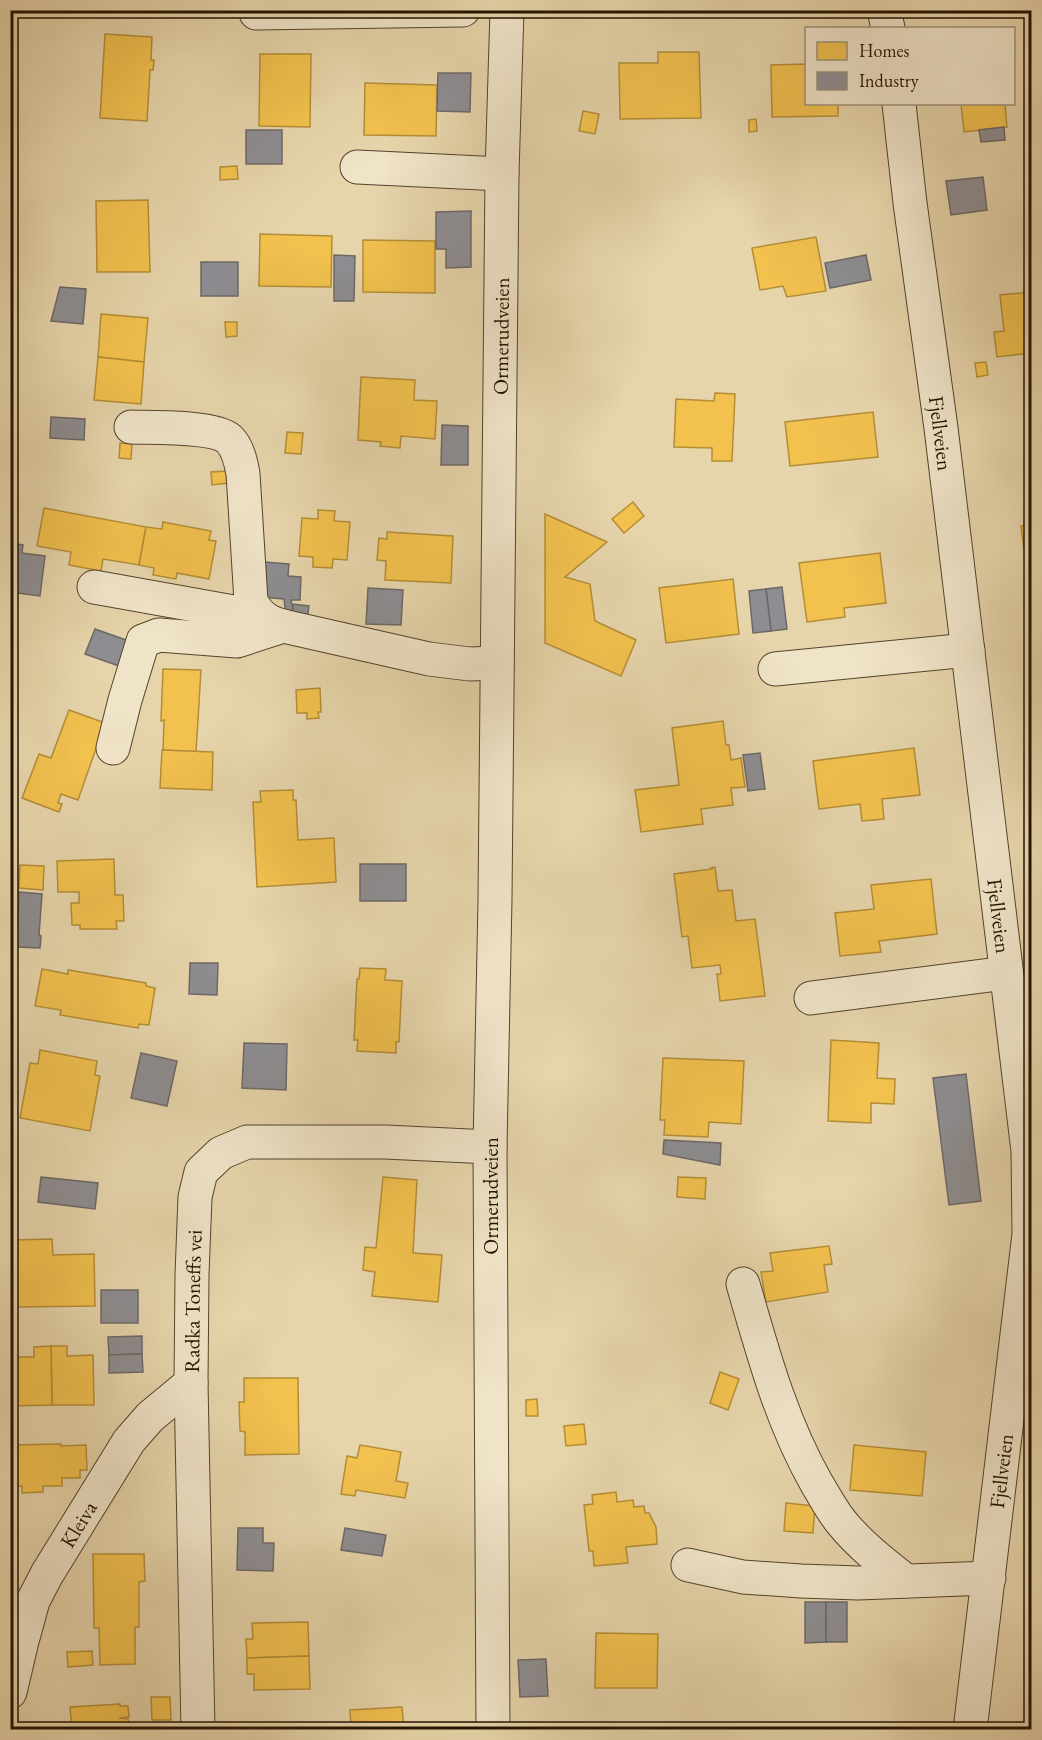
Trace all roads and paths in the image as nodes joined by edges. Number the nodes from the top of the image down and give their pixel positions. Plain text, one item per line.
1 (463, 10) edge
2 (507, 10) edge
3 (884, 10) edge
4 (256, 12) dead end
5 (888, 27) edge
6 (899, 105) edge
7 (357, 167) dead end
8 (502, 174) junction
9 (131, 427) dead end
10 (94, 586) dead end
11 (272, 622) junction
12 (968, 650) junction
13 (497, 663) junction
14 (775, 669) dead end
15 (113, 748) dead end
16 (1015, 985) edge
17 (811, 998) dead end
18 (490, 1147) junction
19 (743, 1284) dead end
20 (191, 1383) junction
21 (1020, 1414) edge
22 (688, 1565) dead end
23 (988, 1578) junction
24 (906, 1581) junction
25 (10, 1692) edge
26 (198, 1730) edge
27 (493, 1730) edge
28 (970, 1730) edge

1 - 4 street
2 - 8 street, Ormerudveien
3 - 5 street
6 - 12 street, Fjellveien
7 - 8 street
8 - 13 street, Ormerudveien
9 - 11 street
10 - 11 street
11 - 13 street
11 - 15 street
12 - 14 street
12 - 16 street, Fjellveien
13 - 18 street, Ormerudveien
16 - 17 street
16 - 21 street, Fjellveien
18 - 20 street, Radka Toneffs vei
18 - 27 street, Ormerudveien
19 - 24 street
20 - 25 street, Kleiva
20 - 26 street, Radka Toneffs vei
21 - 23 street, Fjellveien
22 - 24 street
23 - 24 street
23 - 28 street, Fjellveien

